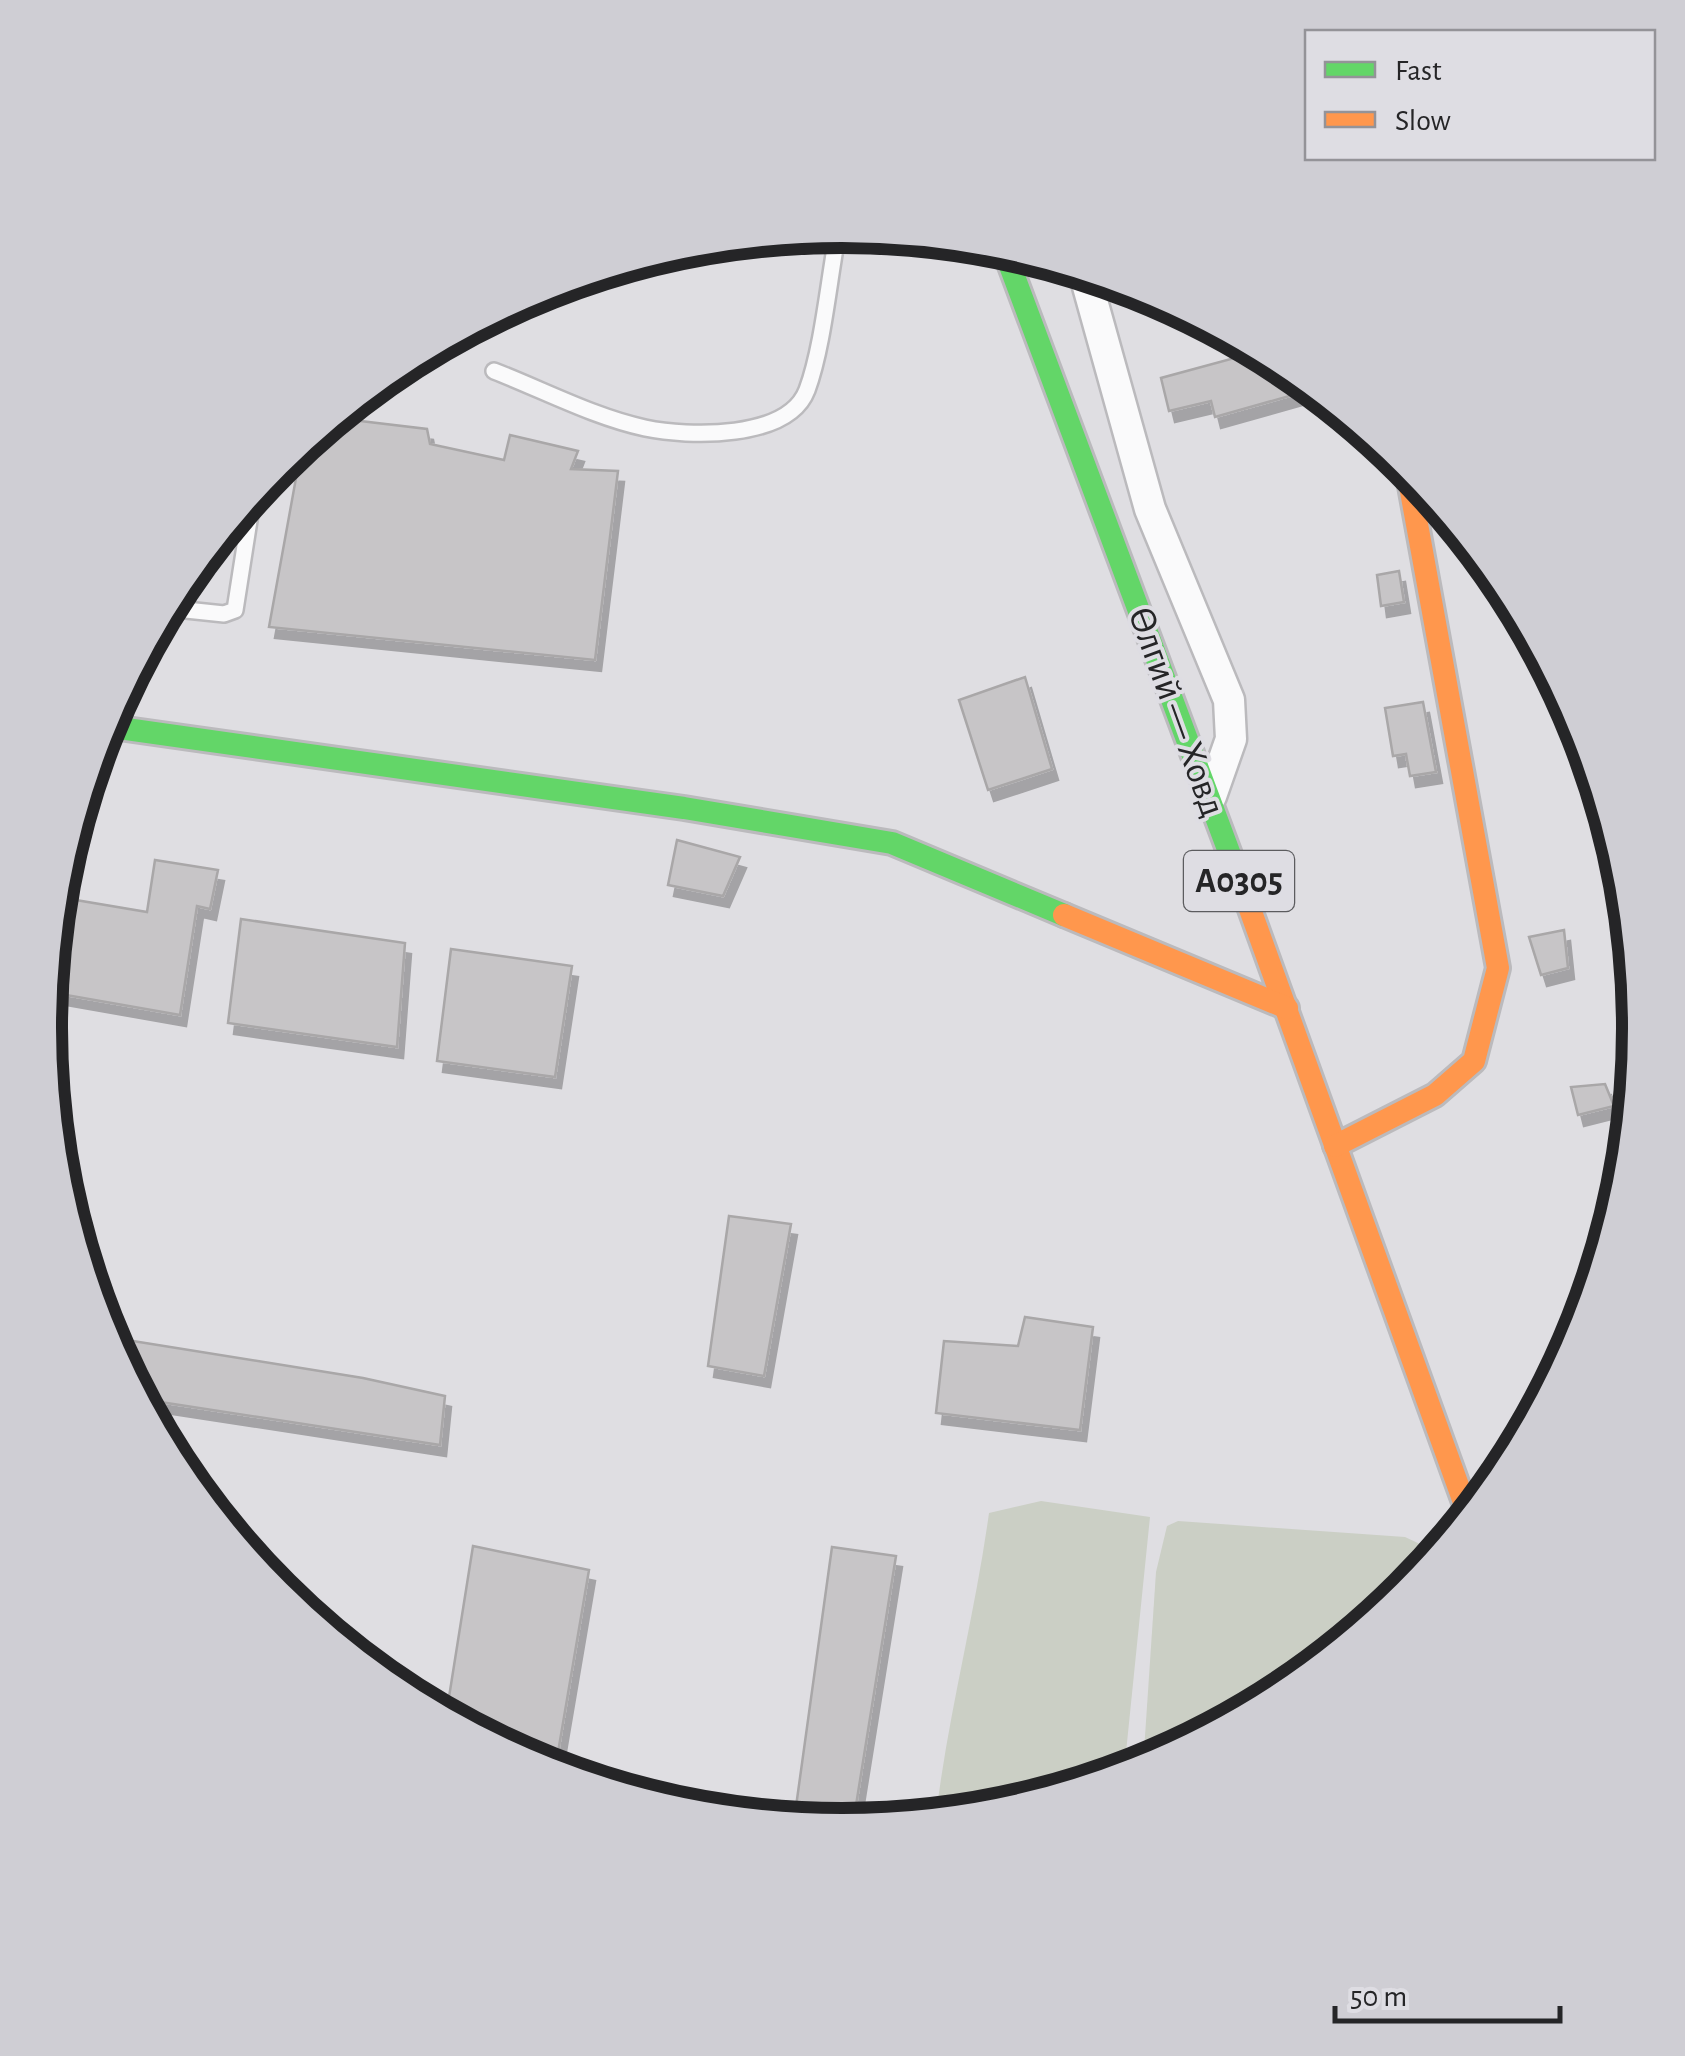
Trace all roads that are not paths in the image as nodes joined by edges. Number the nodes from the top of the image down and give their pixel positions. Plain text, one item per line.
1 (835, 248) edge
2 (1011, 267) edge
3 (1088, 288) edge
4 (494, 371) dead end
5 (1412, 495) edge
6 (248, 523) edge
7 (185, 610) edge
8 (123, 729) edge
9 (1209, 801) junction
10 (1287, 1008) junction
11 (1335, 1146) junction
12 (1463, 1500) edge

1 - 4 lane
2 - 9 main road, Өлгий — Ховд / A0305
3 - 9 street
5 - 11 main road
6 - 7 lane
8 - 10 main road
9 - 10 main road, Өлгий — Ховд / A0305
10 - 11 main road, Өлгий — Ховд / A0305
11 - 12 main road, Өлгий — Ховд / A0305

